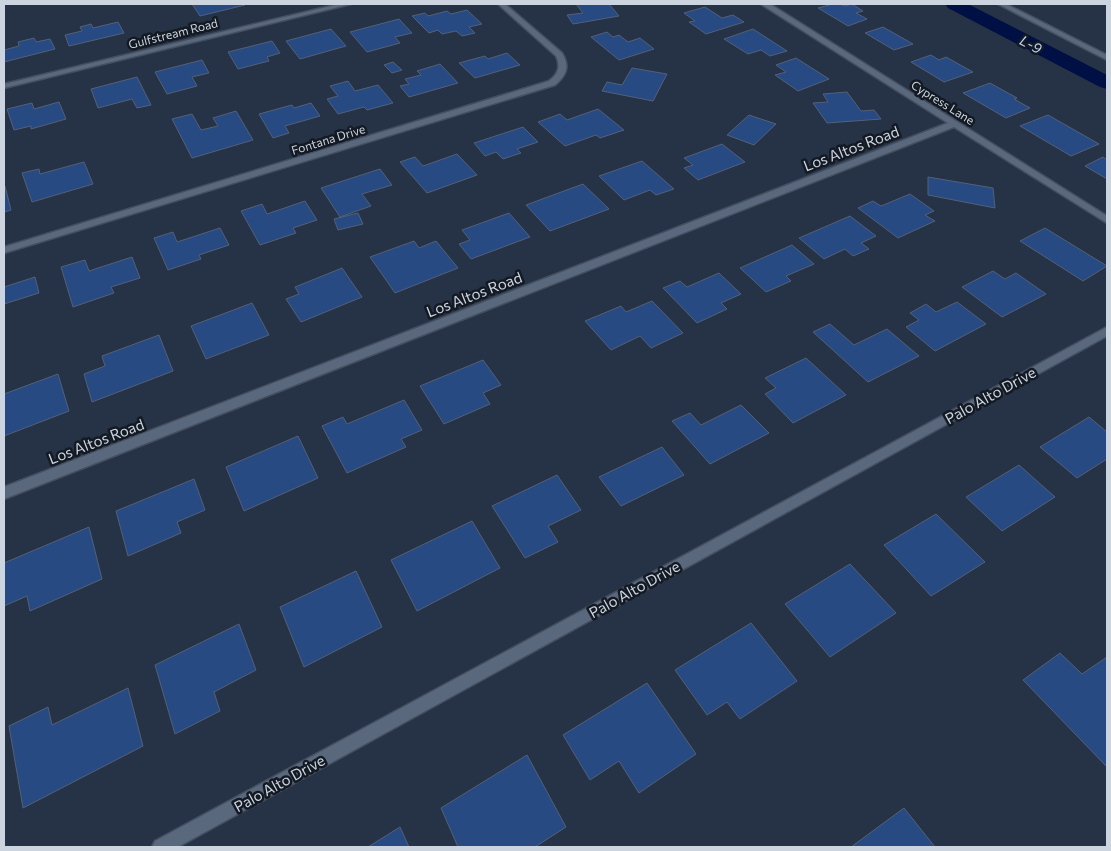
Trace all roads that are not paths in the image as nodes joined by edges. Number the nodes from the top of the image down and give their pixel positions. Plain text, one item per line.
1 (347, 4) edge
2 (501, 4) edge
3 (765, 4) edge
4 (1001, 4) edge
5 (1107, 58) edge
6 (4, 86) edge
7 (954, 124) junction
8 (1107, 220) edge
9 (4, 250) edge
10 (1107, 330) edge
11 (4, 493) edge
12 (161, 847) edge

1 - 6 street, Gulfstream Road
2 - 9 street, Fontana Drive
3 - 7 street, Cypress Lane
4 - 5 street
7 - 8 street, Cypress Lane
7 - 11 street, Los Altos Road
10 - 12 street, Palo Alto Drive

